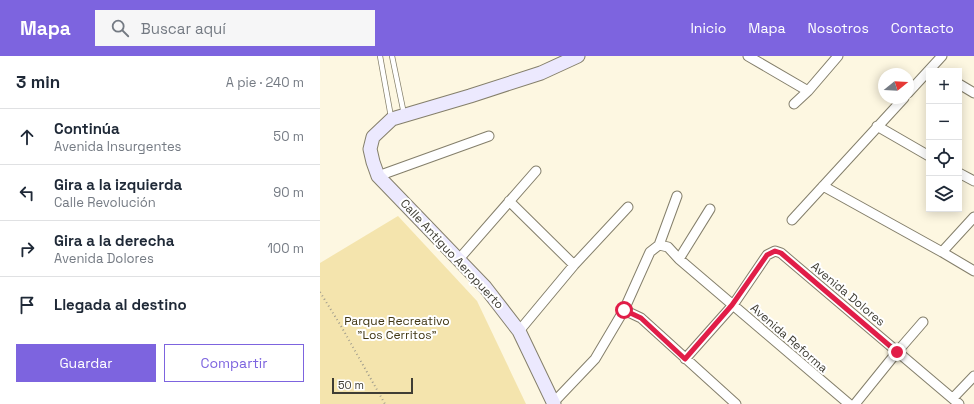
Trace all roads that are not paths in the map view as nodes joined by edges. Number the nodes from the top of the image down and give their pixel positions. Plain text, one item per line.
1 (380, 56) edge
2 (392, 56) edge
3 (577, 56) edge
4 (748, 56) edge
5 (838, 56) edge
6 (942, 56) edge
7 (934, 68) edge
8 (926, 76) edge
9 (962, 86) edge
10 (914, 87) edge
11 (808, 91) junction
12 (974, 93) edge
13 (794, 104) dead end
14 (898, 104) edge
15 (398, 118) junction
16 (877, 126) junction
17 (489, 136) dead end
18 (926, 154) edge
19 (536, 171) dead end
20 (962, 175) edge
21 (378, 176) junction
22 (974, 181) edge
23 (823, 186) junction
24 (677, 196) dead end
25 (509, 201) junction
26 (628, 207) dead end
27 (710, 209) dead end
28 (974, 217) edge
29 (792, 220) dead end
30 (659, 245) junction
31 (942, 252) junction
32 (678, 258) junction
33 (459, 259) junction
34 (574, 265) junction
35 (974, 271) edge
36 (732, 305) junction
37 (624, 310) junction
38 (923, 322) dead end
39 (519, 330) junction
40 (897, 352) junction
41 (685, 359) junction
42 (974, 376) edge
43 (956, 401) edge
44 (553, 404) edge
45 (736, 404) edge
46 (849, 404) edge
47 (855, 404) edge

1 - 15 lane
2 - 15 lane
3 - 15 street
4 - 11 street
5 - 11 street
6 - 7 street
8 - 10 street
9 - 12 street
11 - 13 street
14 - 16 street
15 - 21 street, Calle Antiguo Aeropuerto
16 - 18 street
16 - 23 street
17 - 21 street
19 - 25 street
20 - 22 street
21 - 33 street, Calle Antiguo Aeropuerto
23 - 29 street
23 - 31 street
24 - 30 street
25 - 33 street
25 - 34 street
26 - 34 street
27 - 32 street
28 - 31 street
30 - 32 street, Avenida Reforma
30 - 37 street
31 - 35 street
32 - 36 street, Avenida Reforma
33 - 39 street, Calle Antiguo Aeropuerto
34 - 39 street
36 - 40 street, Avenida Dolores
36 - 41 street
36 - 46 street, Avenida Reforma
37 - 41 street
37 - 44 street
38 - 40 street
39 - 44 street, Calle Antiguo Aeropuerto
40 - 43 street, Avenida Dolores
40 - 47 street
41 - 45 street
42 - 43 street

